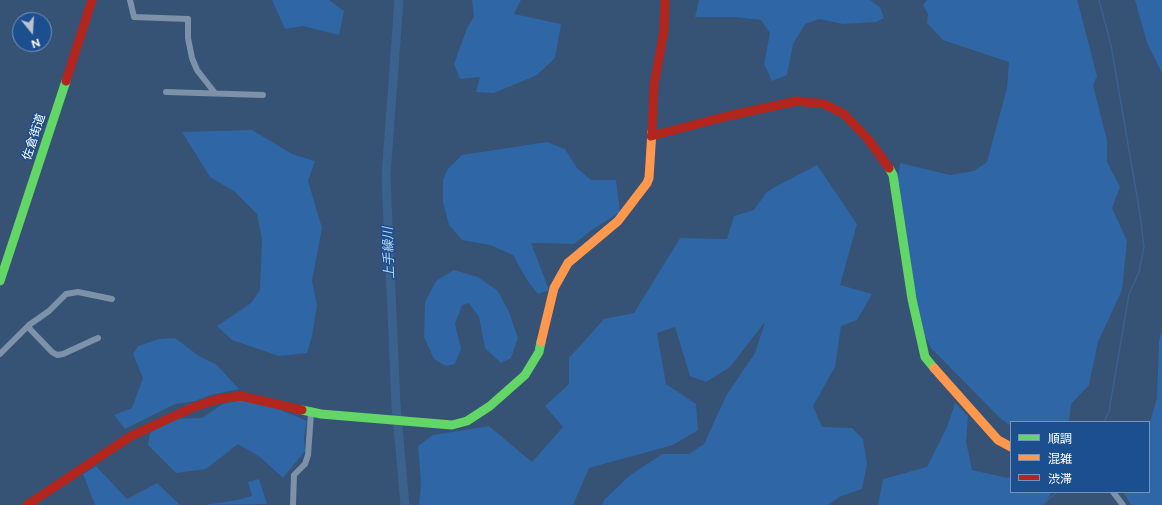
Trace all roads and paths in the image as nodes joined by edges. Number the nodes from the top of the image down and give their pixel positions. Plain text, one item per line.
1 (92, 0) edge
2 (130, 0) edge
3 (665, 0) edge
4 (166, 92) dead end
5 (215, 93) junction
6 (263, 95) dead end
7 (651, 136) junction
8 (0, 281) edge
9 (112, 299) dead end
10 (28, 327) junction
11 (98, 338) dead end
12 (0, 354) edge
13 (311, 412) junction
14 (1010, 446) edge
15 (1114, 493) edge
16 (27, 505) edge
17 (293, 505) edge
18 (1123, 505) edge

1 - 8 street, 佐倉街道
2 - 5 street
3 - 7 street
4 - 5 street
5 - 6 street
7 - 13 street
7 - 14 street
9 - 10 street
10 - 11 street
10 - 12 street
13 - 16 street
13 - 17 street
15 - 18 street

